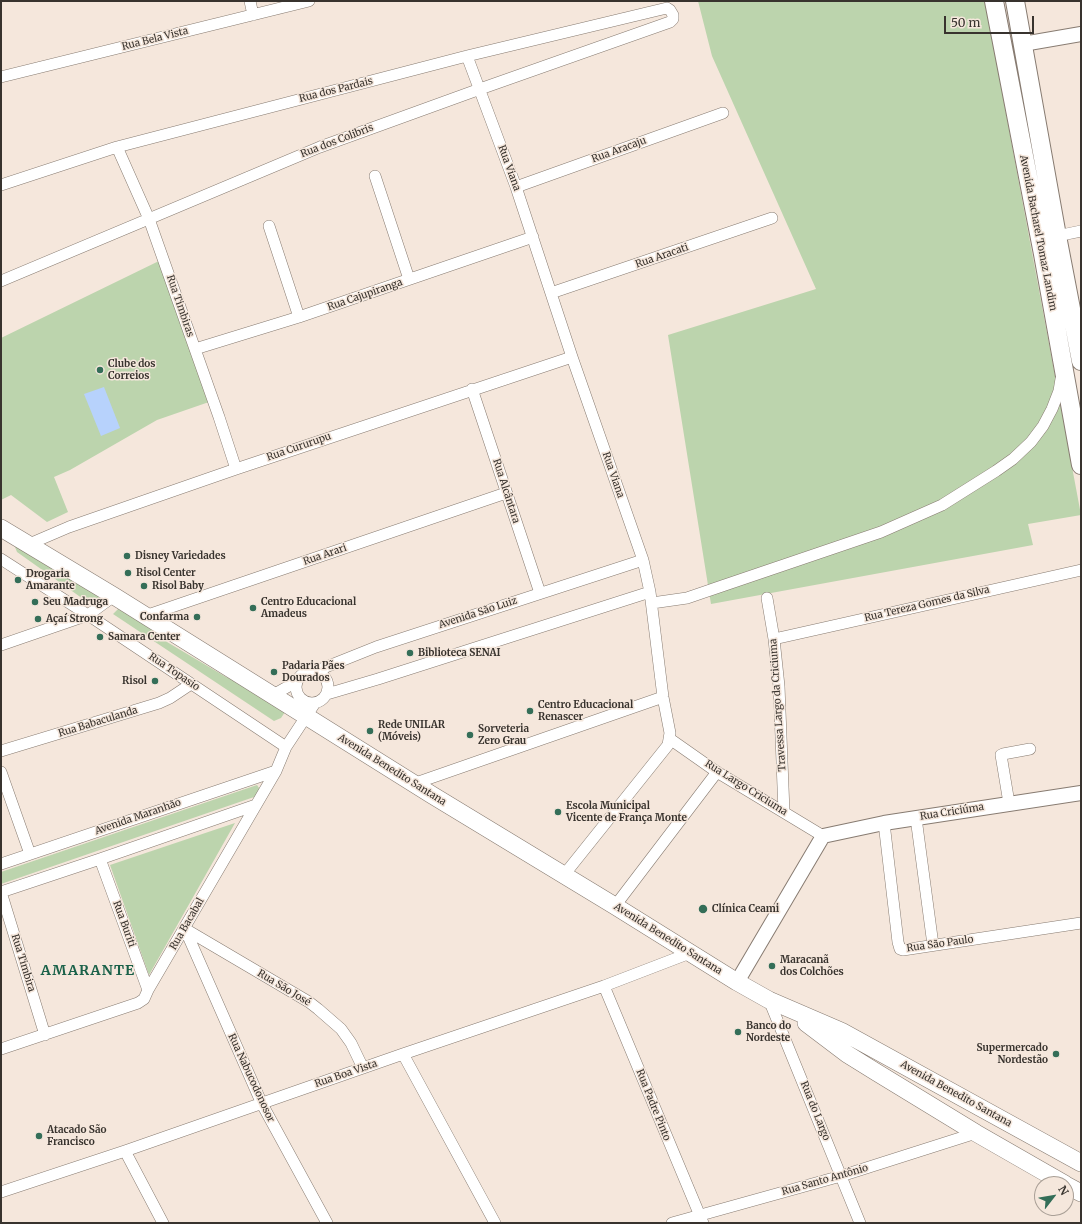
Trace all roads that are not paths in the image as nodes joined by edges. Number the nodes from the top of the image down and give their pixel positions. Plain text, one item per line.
1 (250, 1) edge
2 (309, 1) edge
3 (994, 1) edge
4 (1015, 1) edge
5 (673, 12) joint
6 (253, 15) junction
7 (1081, 34) edge
8 (1023, 44) junction
9 (467, 56) junction
10 (1, 77) edge
11 (480, 89) junction
12 (723, 113) dead end
13 (117, 147) junction
14 (376, 176) dead end
15 (1, 185) edge
16 (516, 186) junction
17 (772, 218) dead end
18 (149, 219) junction
19 (269, 226) dead end
20 (1081, 231) edge
21 (1057, 236) junction
22 (533, 237) junction
23 (409, 279) junction
24 (1, 281) edge
25 (551, 293) junction
26 (299, 317) junction
27 (195, 350) junction
28 (572, 357) junction
29 (1081, 361) edge
30 (1062, 362) junction
31 (472, 389) junction
32 (1081, 465) edge
33 (236, 469) junction
34 (506, 493) junction
35 (1, 528) edge
36 (27, 545) junction
37 (1, 559) edge
38 (643, 560) junction
39 (1081, 570) edge
40 (650, 592) junction
41 (540, 593) junction
42 (114, 596) junction
43 (767, 598) dead end
44 (652, 603) junction
45 (88, 615) junction
46 (145, 616) junction
47 (774, 639) junction
48 (1, 645) edge
49 (316, 671) junction
50 (296, 682) junction
51 (191, 684) junction
52 (327, 694) junction
53 (273, 695) junction
54 (663, 697) junction
55 (310, 710) junction
56 (670, 739) junction
57 (286, 747) junction
58 (1030, 749) dead end
59 (1, 751) edge
60 (276, 771) junction
61 (1, 772) edge
62 (717, 772) junction
63 (413, 784) junction
64 (1081, 793) edge
65 (1009, 803) junction
66 (256, 805) junction
67 (784, 812) junction
68 (916, 818) junction
69 (884, 823) junction
70 (823, 836) junction
71 (30, 854) junction
72 (100, 859) junction
73 (1, 864) edge
74 (564, 875) junction
75 (1, 892) edge
76 (615, 906) junction
77 (1081, 923) edge
78 (184, 928) junction
79 (933, 945) junction
80 (690, 953) junction
81 (737, 982) junction
82 (604, 986) junction
83 (148, 990) junction
84 (769, 1000) junction
85 (786, 1008) junction
86 (45, 1034) junction
87 (1, 1049) edge
88 (403, 1054) junction
89 (363, 1068) junction
90 (262, 1104) junction
91 (976, 1133) junction
92 (125, 1151) junction
93 (1081, 1163) edge
94 (841, 1176) junction
95 (1051, 1176) edge
96 (1, 1192) edge
97 (701, 1219) edge
98 (163, 1223) edge
99 (327, 1223) edge
100 (495, 1223) edge
101 (672, 1223) edge
102 (860, 1223) edge

1 - 6 street
2 - 6 street, Rua Bela Vista
3 - 30 highway, Avenida Bacharel Tomaz Landim
4 - 8 highway, Avenida Bacharel Tomaz Landim
5 - 9 street, Rua dos Pardais
5 - 11 street, Rua dos Colibris
6 - 10 street, Rua Bela Vista
7 - 8 street
8 - 21 highway, Avenida Bacharel Tomaz Landim
9 - 11 street, Rua Viana
9 - 13 street, Rua dos Pardais
11 - 16 street, Rua Viana
11 - 18 street, Rua dos Colibris
12 - 16 street, Rua Aracaju
13 - 15 street, Rua dos Pardais
13 - 18 street, Rua Timbiras
14 - 23 street
16 - 22 street, Rua Viana
17 - 25 street, Rua Aracati
18 - 24 street, Rua dos Colibris
18 - 27 street, Rua Timbiras
19 - 26 street
20 - 21 street
21 - 29 highway, Avenida Bacharel Tomaz Landim
22 - 23 street, Rua Cajupiranga
22 - 25 street, Rua Viana
23 - 26 street, Rua Cajupiranga
25 - 28 street, Rua Viana
26 - 27 street, Rua Cajupiranga
27 - 33 street, Rua Timbiras
28 - 31 street, Rua Cururupu
28 - 38 street, Rua Viana
30 - 32 highway, Avenida Bacharel Tomaz Landim
30 - 44 street
31 - 33 street, Rua Cururupu
31 - 34 street, Rua Alcântara
33 - 36 street, Rua Cururupu
34 - 41 street, Rua Alcântara
34 - 46 street, Rua Arari
35 - 36 main road, Avenida Benedito Santana
36 - 42 main road, Avenida Benedito Santana
37 - 45 street, Rua Topasio
38 - 40 street, Rua Viana
38 - 41 street, Avenida São Luiz
39 - 47 street, Rua Tereza Gomes da Silva
40 - 44 street, Rua Viana
40 - 52 street
41 - 49 street, Avenida São Luiz
42 - 45 street
42 - 46 main road, Avenida Benedito Santana
43 - 47 street, Travessa Largo da Criciuma
44 - 54 street, Rua Viana
45 - 48 street
45 - 51 street, Rua Topasio
46 - 53 main road, Avenida Benedito Santana
47 - 67 street, Travessa Largo da Criciuma
49 - 50 street
49 - 52 street
50 - 53 street
50 - 55 street
51 - 57 street, Rua Topasio
51 - 59 street, Rua Babaculanda
52 - 55 street
53 - 55 main road, Avenida Benedito Santana
54 - 56 street, Rua Viana
54 - 63 street
55 - 57 street, Rua Bacabal
55 - 63 main road, Avenida Benedito Santana
56 - 62 street, Rua Largo Criciuma
56 - 74 street
57 - 60 street, Rua Bacabal
58 - 65 street
60 - 66 street, Rua Bacabal
60 - 71 street, Avenida Maranhão
61 - 71 street
62 - 67 street, Rua Largo Criciuma
62 - 76 street
63 - 74 main road, Avenida Benedito Santana
64 - 65 street, Rua Criciúma
65 - 68 street, Rua Criciúma
66 - 72 street
66 - 78 street, Rua Bacabal
67 - 70 street, Rua Largo Criciuma
68 - 69 street, Rua Criciúma
68 - 79 street
69 - 70 street, Rua Criciúma
69 - 79 street, Rua São Paulo
70 - 81 street
71 - 73 street, Avenida Maranhão
72 - 75 street
72 - 83 street, Rua Buriti
74 - 76 main road, Avenida Benedito Santana
75 - 86 street, Rua Timbira
76 - 80 main road, Avenida Benedito Santana
77 - 79 street, Rua São Paulo
78 - 83 street, Rua Bacabal
78 - 89 street, Rua São José
78 - 90 street, Rua Nabucodonosor
80 - 81 main road, Avenida Benedito Santana
80 - 82 street, Rua Boa Vista
81 - 84 main road, Avenida Benedito Santana
82 - 88 street, Rua Boa Vista
82 - 97 street, Rua Padre Pinto
83 - 86 street, Rua Bacabal
84 - 85 main road, Avenida Benedito Santana
84 - 94 street, Rua do Largo
85 - 91 main road, Avenida Benedito Santana
85 - 93 main road, Avenida Benedito Santana
86 - 87 street, Rua Bacabal
88 - 89 street, Rua Boa Vista
88 - 100 street
89 - 90 street, Rua Boa Vista
90 - 92 street, Rua Boa Vista
90 - 99 street, Rua Nabucodonosor
91 - 94 street, Rua Santo Antônio
91 - 95 main road, Avenida Benedito Santana
92 - 96 street, Rua Boa Vista
92 - 98 street
94 - 97 street, Rua Santo Antônio
94 - 102 street, Rua do Largo
97 - 101 street, Rua Santo Antônio

